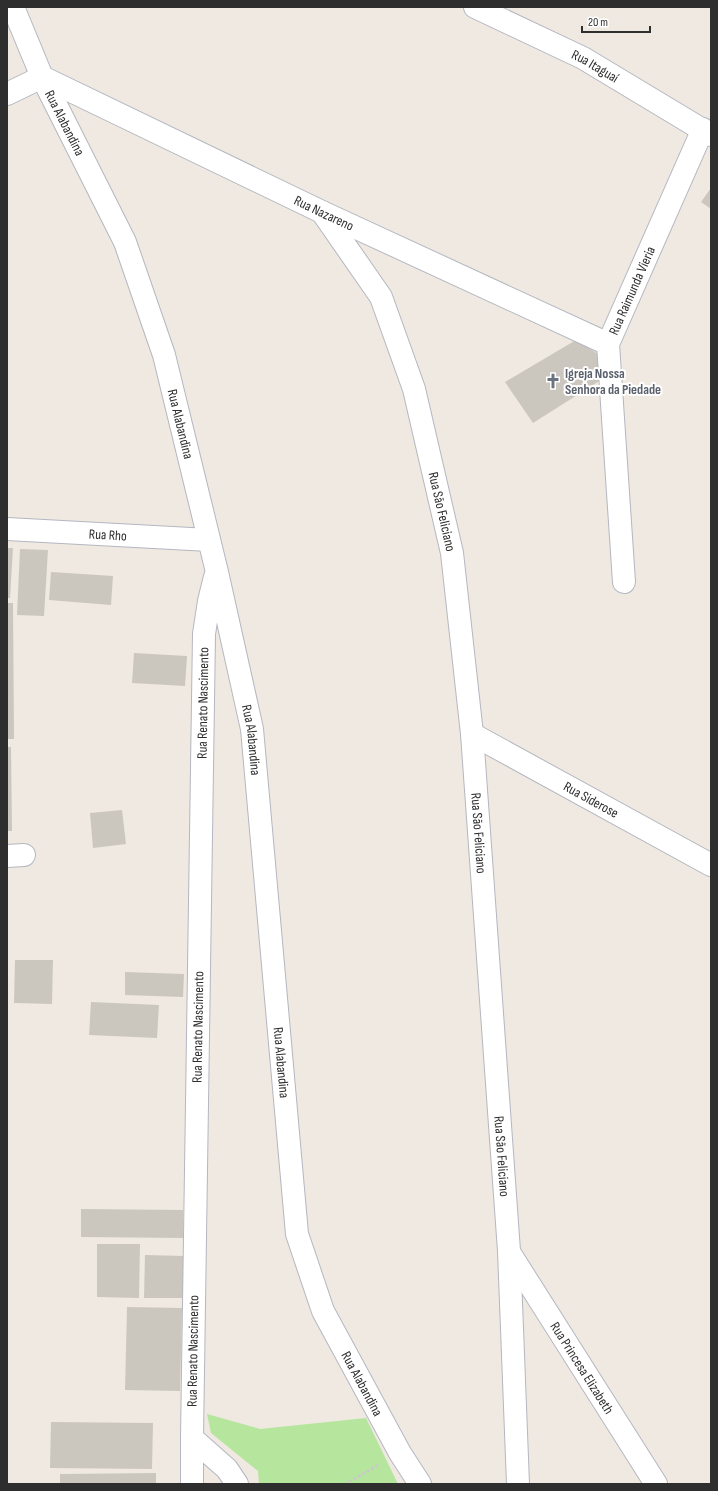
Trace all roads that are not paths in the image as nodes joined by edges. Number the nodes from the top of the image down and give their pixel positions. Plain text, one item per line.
1 (13, 7) edge
2 (475, 7) edge
3 (42, 78) junction
4 (7, 94) edge
5 (707, 132) edge
6 (322, 212) junction
7 (608, 344) junction
8 (7, 529) edge
9 (209, 540) junction
10 (216, 572) junction
11 (624, 582) dead end
12 (472, 734) junction
13 (711, 865) edge
14 (508, 1251) junction
15 (192, 1438) junction
16 (192, 1484) edge
17 (237, 1484) edge
18 (420, 1484) edge
19 (518, 1484) edge
20 (656, 1484) edge

1 - 3 street, Rua Alabandina
2 - 5 street, Rua Itaguaí
3 - 4 street
3 - 6 street, Rua Nazareno
3 - 9 street, Rua Alabandina
5 - 7 street, Rua Raimunda Vieria
6 - 7 street, Rua Nazareno
6 - 12 street, Rua São Feliciano
7 - 11 street, Rua Raimunda Vieria
8 - 9 street, Rua Rho
9 - 10 street, Rua Alabandina
10 - 15 street, Rua Renato Nascimento
10 - 18 street, Rua Alabandina
12 - 13 street, Rua Siderose
12 - 14 street, Rua São Feliciano
14 - 19 street, Rua São Feliciano
14 - 20 street, Rua Princesa Elizabeth
15 - 16 street, Rua Renato Nascimento
15 - 17 street

